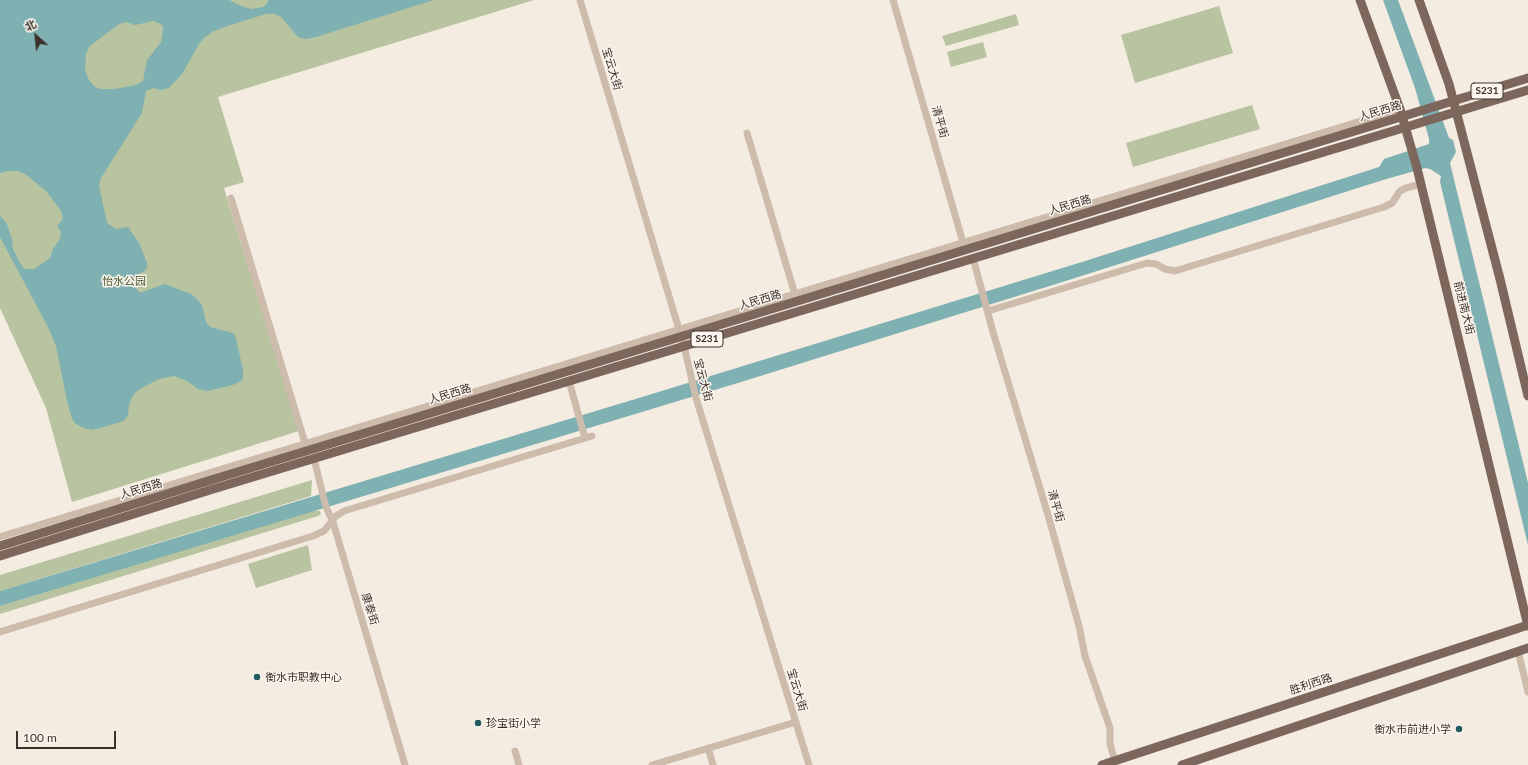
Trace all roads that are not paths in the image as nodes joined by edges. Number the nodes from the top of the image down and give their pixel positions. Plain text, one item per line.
1 (580, 0) edge
2 (893, 0) edge
3 (1360, 0) edge
4 (1419, 0) edge
5 (1528, 78) edge
6 (1528, 90) edge
7 (1449, 102) junction
8 (1404, 113) junction
9 (1452, 113) junction
10 (1410, 126) junction
11 (747, 133) dead end
12 (1420, 182) junction
13 (231, 198) dead end
14 (964, 247) junction
15 (973, 258) junction
16 (796, 298) junction
17 (987, 309) junction
18 (680, 334) junction
19 (684, 346) junction
20 (569, 381) junction
21 (1528, 396) edge
22 (305, 443) junction
23 (314, 459) junction
24 (332, 522) junction
25 (0, 537) edge
26 (0, 546) edge
27 (0, 556) edge
28 (1528, 625) edge
29 (0, 632) edge
30 (1528, 648) edge
31 (1518, 651) junction
32 (1528, 692) edge
33 (796, 722) junction
34 (708, 748) junction
35 (515, 751) dead end
36 (1114, 761) junction
37 (405, 765) edge
38 (519, 765) edge
39 (652, 765) edge
40 (713, 765) edge
41 (809, 765) edge
42 (1102, 765) edge
43 (1182, 765) edge

1 - 18 street, 宝云大街
2 - 14 street, 清平街
3 - 8 main road, 前进南大街
4 - 7 main road
5 - 7 main road, 人民西路 / S231
6 - 9 main road, 人民西路 / S231
7 - 8 main road, 人民西路 / S231
7 - 9 main road
8 - 10 main road, 前进南大街
8 - 14 main road, 人民西路 / S231
9 - 10 main road, 人民西路 / S231
9 - 21 main road
10 - 12 main road, 前进南大街
10 - 15 main road, 人民西路 / S231
11 - 16 street
12 - 17 street
12 - 28 main road, 前进南大街
13 - 22 street
14 - 16 main road, 人民西路 / S231
15 - 17 street, 清平街
15 - 19 main road, 人民西路 / S231
16 - 18 main road, 人民西路 / S231
17 - 36 street, 清平街
18 - 19 street, 宝云大街
18 - 22 street
18 - 26 main road, 人民西路 / S231
19 - 20 main road, 人民西路 / S231
19 - 33 street, 宝云大街
20 - 23 main road, 人民西路 / S231
20 - 24 street
22 - 25 street
23 - 24 street, 康泰街
23 - 27 main road, 人民西路 / S231
24 - 29 street
24 - 37 street, 康泰街
28 - 36 main road, 胜利西路
30 - 31 main road
31 - 32 street
31 - 43 main road
33 - 34 street
33 - 41 street, 宝云大街
34 - 39 street
34 - 40 street
35 - 38 street
36 - 42 main road, 胜利西路

